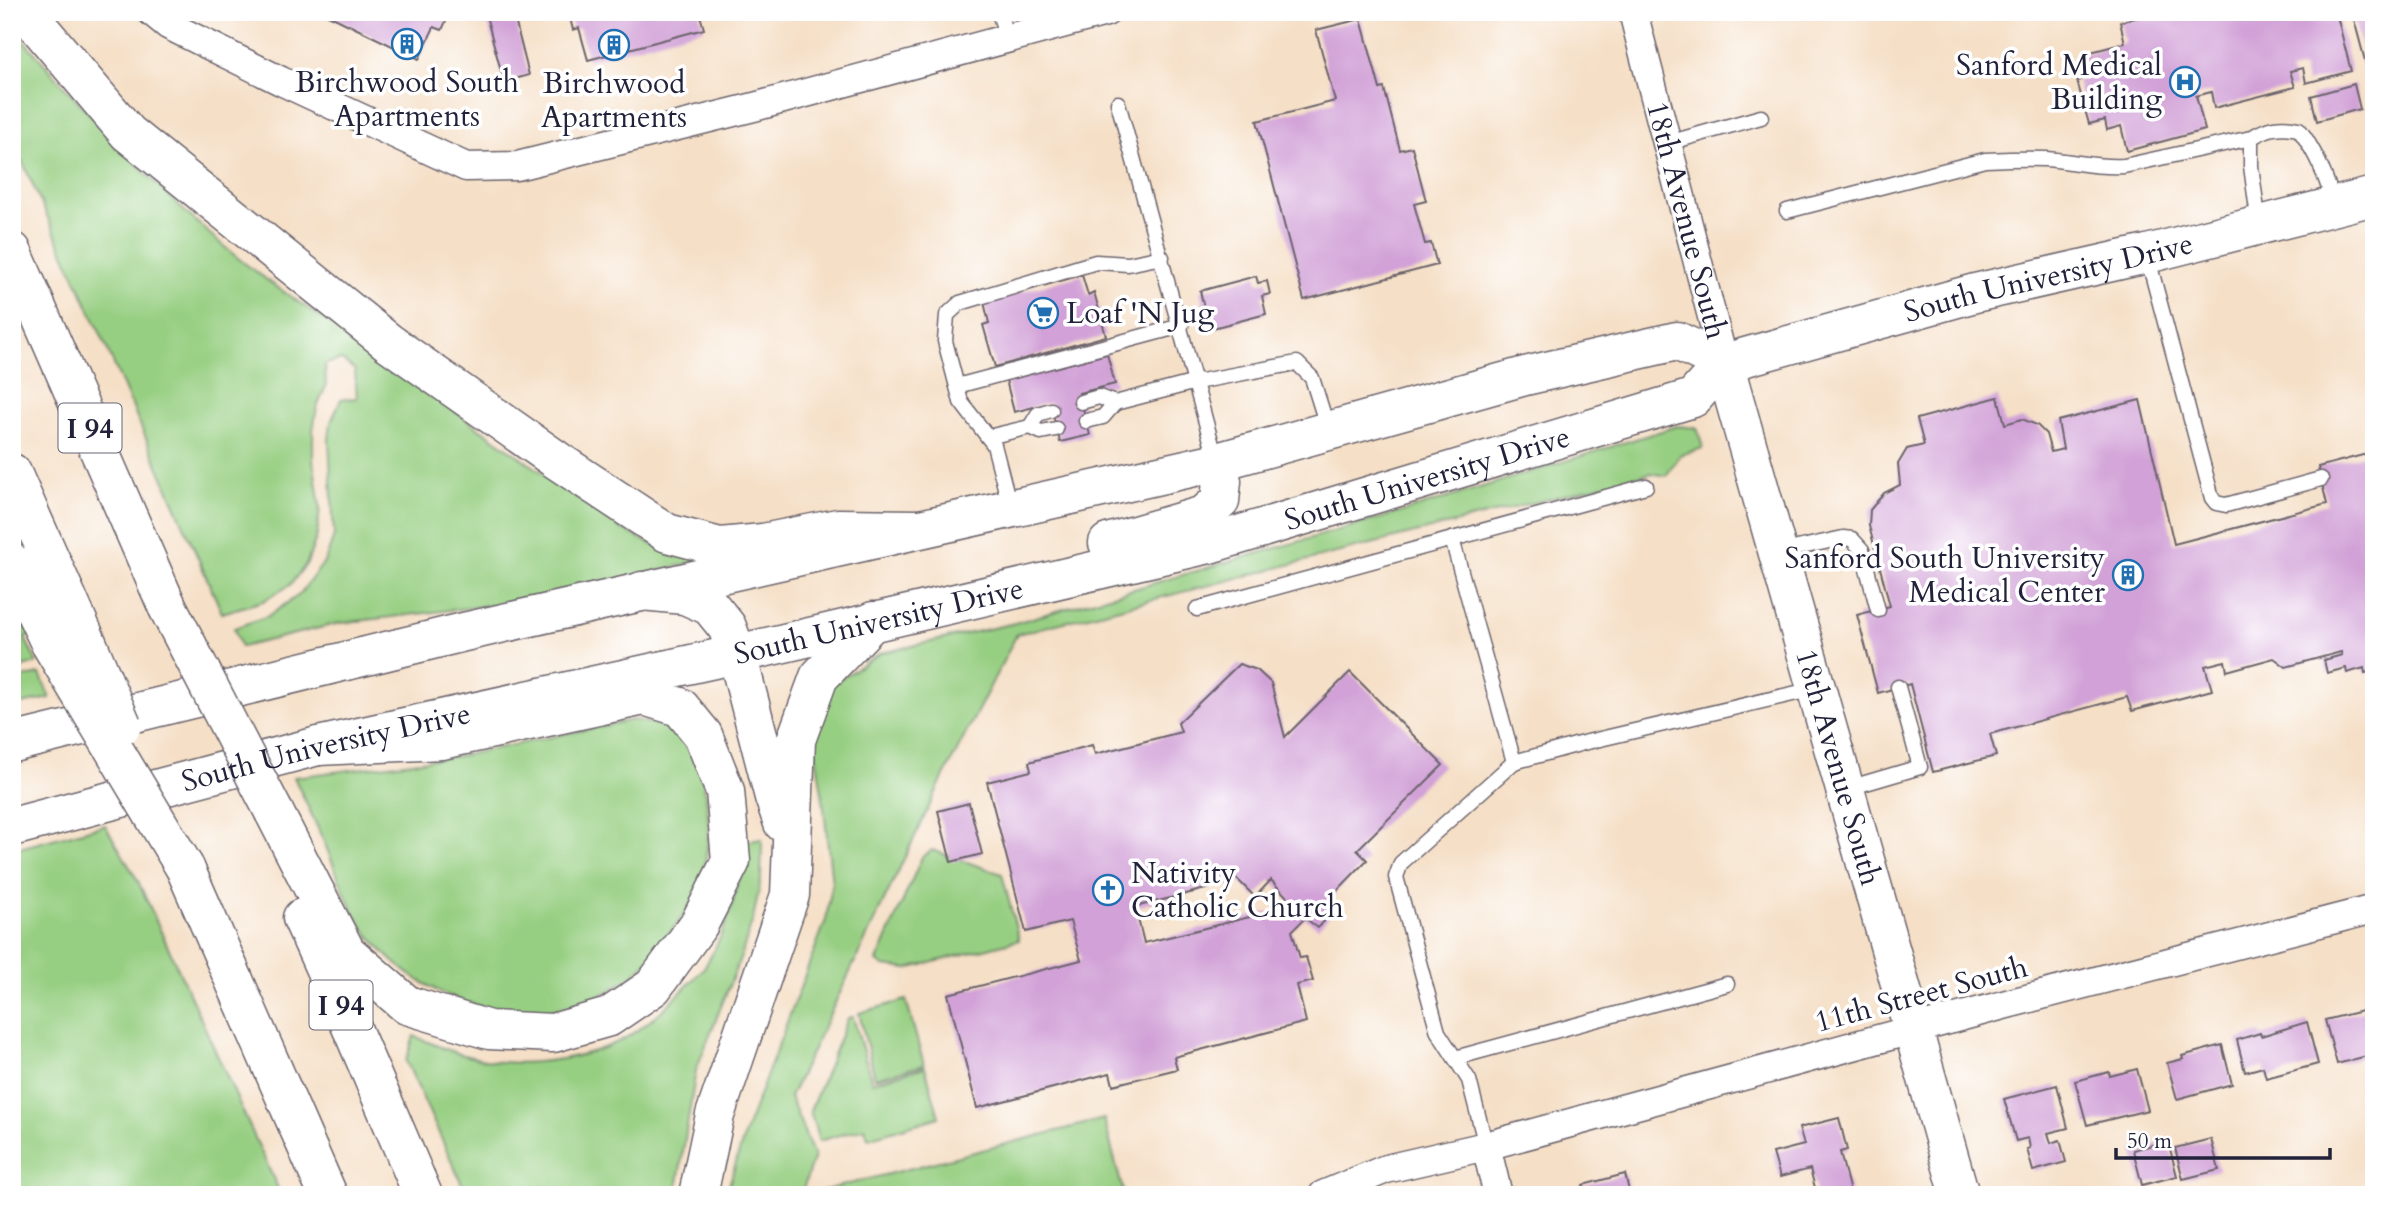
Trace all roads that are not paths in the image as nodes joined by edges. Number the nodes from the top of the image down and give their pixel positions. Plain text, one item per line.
1 (26, 12) edge
2 (152, 12) edge
3 (1106, 12) edge
4 (1633, 12) edge
5 (1003, 25) edge
6 (1118, 103) dead end
7 (1761, 117) dead end
8 (2251, 138) junction
9 (1668, 143) junction
10 (2374, 196) edge
11 (2335, 206) junction
12 (1787, 211) dead end
13 (2259, 226) junction
14 (12, 251) edge
15 (2147, 254) junction
16 (1162, 257) junction
17 (1181, 326) junction
18 (1724, 363) junction
19 (1196, 382) junction
20 (957, 386) junction
21 (1081, 402) dead end
22 (1115, 403) junction
23 (1051, 410) dead end
24 (1086, 421) dead end
25 (1030, 427) junction
26 (1056, 429) dead end
27 (1329, 431) junction
28 (988, 437) junction
29 (1217, 462) junction
30 (12, 473) edge
31 (2321, 479) dead end
32 (1646, 486) dead end
33 (1010, 508) junction
34 (917, 529) junction
35 (1452, 539) junction
36 (1778, 552) junction
37 (12, 563) edge
38 (642, 592) junction
39 (1197, 609) dead end
40 (1878, 610) dead end
41 (873, 621) junction
42 (67, 638) junction
43 (737, 653) junction
44 (1898, 687) dead end
45 (1816, 688) junction
46 (12, 743) edge
47 (318, 746) junction
48 (1514, 762) junction
49 (1845, 789) junction
50 (265, 814) junction
51 (12, 827) edge
52 (790, 845) junction
53 (2374, 909) edge
54 (1727, 984) dead end
55 (1913, 1030) junction
56 (1455, 1058) junction
57 (1486, 1146) junction
58 (328, 1195) edge
59 (423, 1195) edge
60 (698, 1195) edge
61 (1323, 1195) edge
62 (1498, 1195) edge
63 (1960, 1195) edge

1 - 34 main road
2 - 5 street
3 - 5 street
4 - 9 street, 18th Avenue South
6 - 16 lane
7 - 9 lane
8 - 11 lane
8 - 12 lane
8 - 13 lane
9 - 18 street, 18th Avenue South
10 - 11 main road, South University Drive
11 - 13 main road, South University Drive
13 - 15 main road, South University Drive
14 - 50 main road, I 94, bridge
15 - 18 main road, South University Drive
15 - 31 lane
16 - 17 lane
16 - 20 lane
17 - 19 lane
17 - 20 lane
18 - 27 main road
18 - 36 main road, 18th Avenue South
18 - 41 main road, South University Drive
19 - 22 lane
19 - 27 lane
19 - 29 lane
20 - 28 lane
21 - 22 lane
22 - 24 lane
23 - 25 lane
25 - 26 lane
25 - 28 lane
27 - 29 main road
28 - 33 lane
29 - 33 main road
29 - 41 main road
30 - 42 main road
32 - 35 lane
33 - 34 main road
34 - 38 main road
35 - 39 lane
35 - 48 lane
36 - 40 lane
36 - 45 main road, 18th Avenue South
37 - 42 main road
38 - 43 main road
38 - 46 main road
41 - 43 main road, South University Drive
41 - 52 main road
42 - 58 main road, bridge
43 - 47 main road, South University Drive
43 - 52 main road
44 - 49 lane
45 - 48 lane
45 - 49 main road, 18th Avenue South
47 - 50 main road
47 - 51 main road, South University Drive
48 - 56 lane
49 - 55 main road, 18th Avenue South
50 - 59 main road, I 94
52 - 60 main road
53 - 55 street, 11th Street South
54 - 56 lane
55 - 57 street, 11th Street South
55 - 63 main road, 18th Avenue South
56 - 57 lane
57 - 61 street, 11th Street South
57 - 62 street

